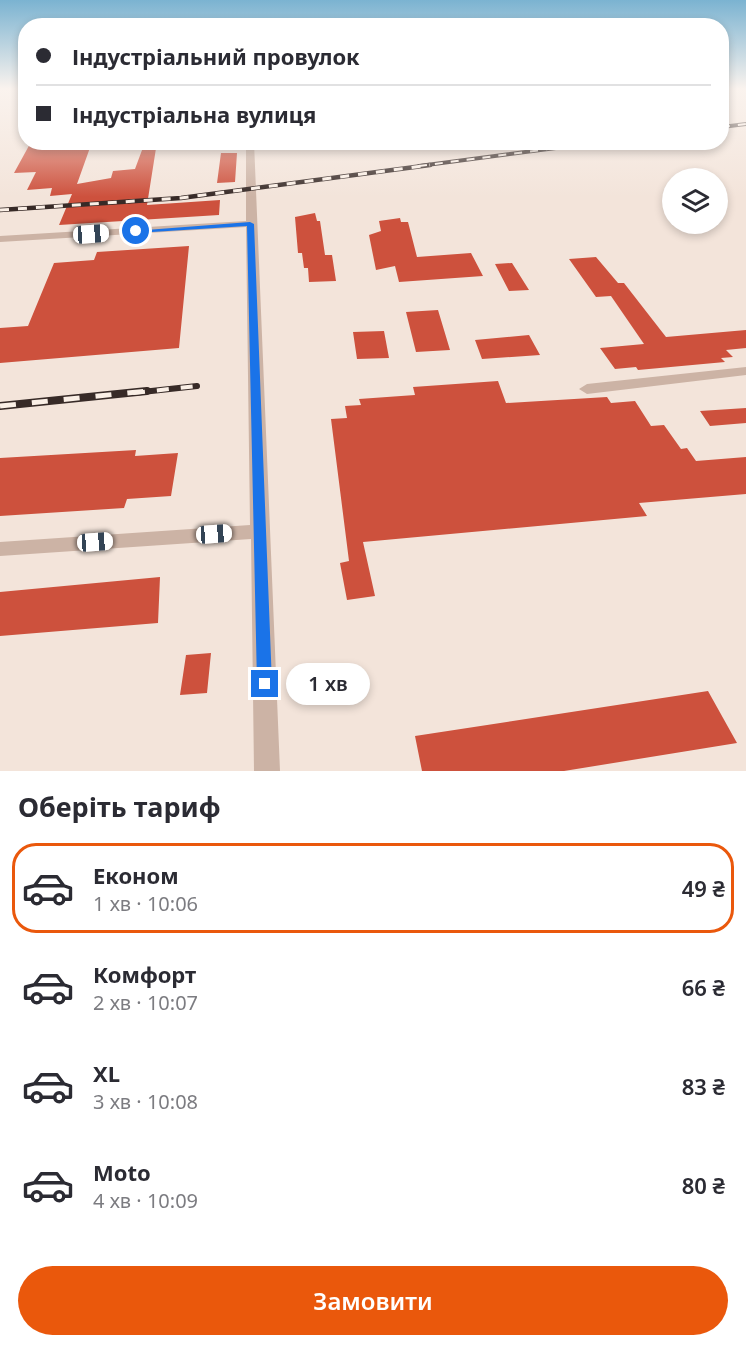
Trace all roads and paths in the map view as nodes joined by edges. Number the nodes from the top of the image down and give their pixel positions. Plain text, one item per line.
1 (250, 150) edge
2 (250, 224) junction
3 (0, 239) edge
4 (746, 371) edge
5 (587, 389) dead end
6 (261, 531) junction
7 (0, 549) edge
8 (267, 771) edge

1 - 2 street
2 - 3 street
2 - 6 street
4 - 5 street
6 - 7 street
6 - 8 street

